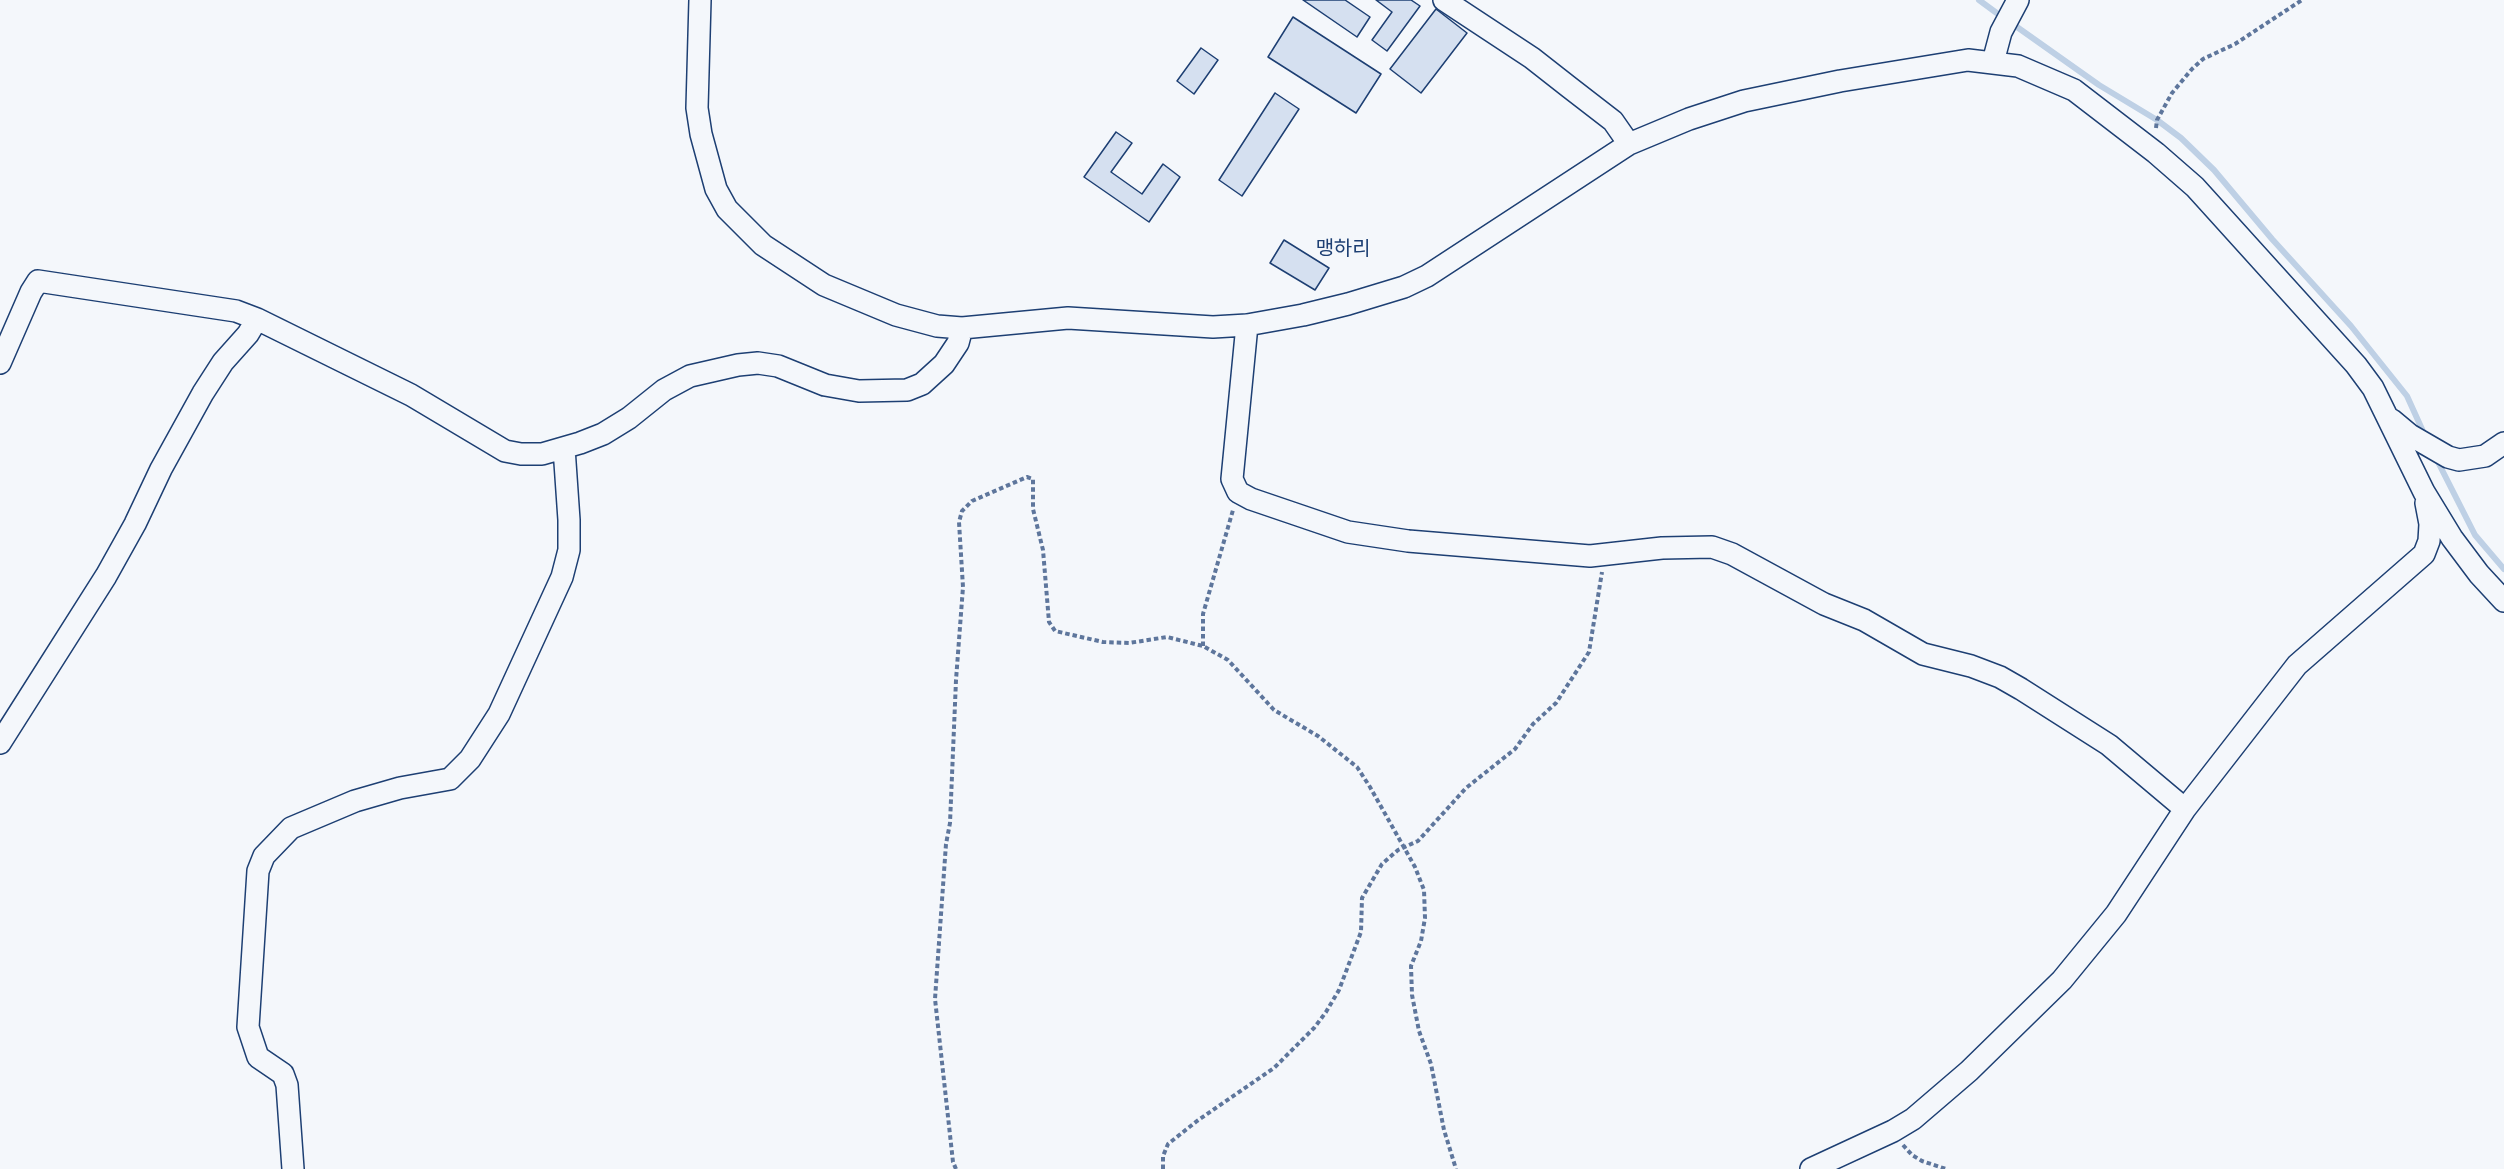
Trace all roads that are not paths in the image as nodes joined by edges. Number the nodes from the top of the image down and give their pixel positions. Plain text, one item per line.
1 (700, 0) edge
2 (1444, 0) edge
3 (2018, 0) edge
4 (1993, 62) junction
5 (1629, 144) junction
6 (257, 319) junction
7 (1246, 325) junction
8 (962, 328) junction
9 (0, 363) edge
10 (2385, 414) junction
11 (2504, 443) edge
12 (564, 448) junction
13 (2424, 492) junction
14 (2504, 601) edge
15 (0, 743) edge
16 (2185, 810) junction
17 (293, 1169) edge
18 (1811, 1169) edge

1 - 8 street
2 - 5 street
3 - 4 street
4 - 5 street
4 - 10 street
5 - 7 street
6 - 9 street
6 - 12 street
6 - 15 street
7 - 8 street
7 - 16 street
8 - 12 street
10 - 11 street
10 - 13 street
12 - 17 street
13 - 14 street
13 - 16 street
16 - 18 street

